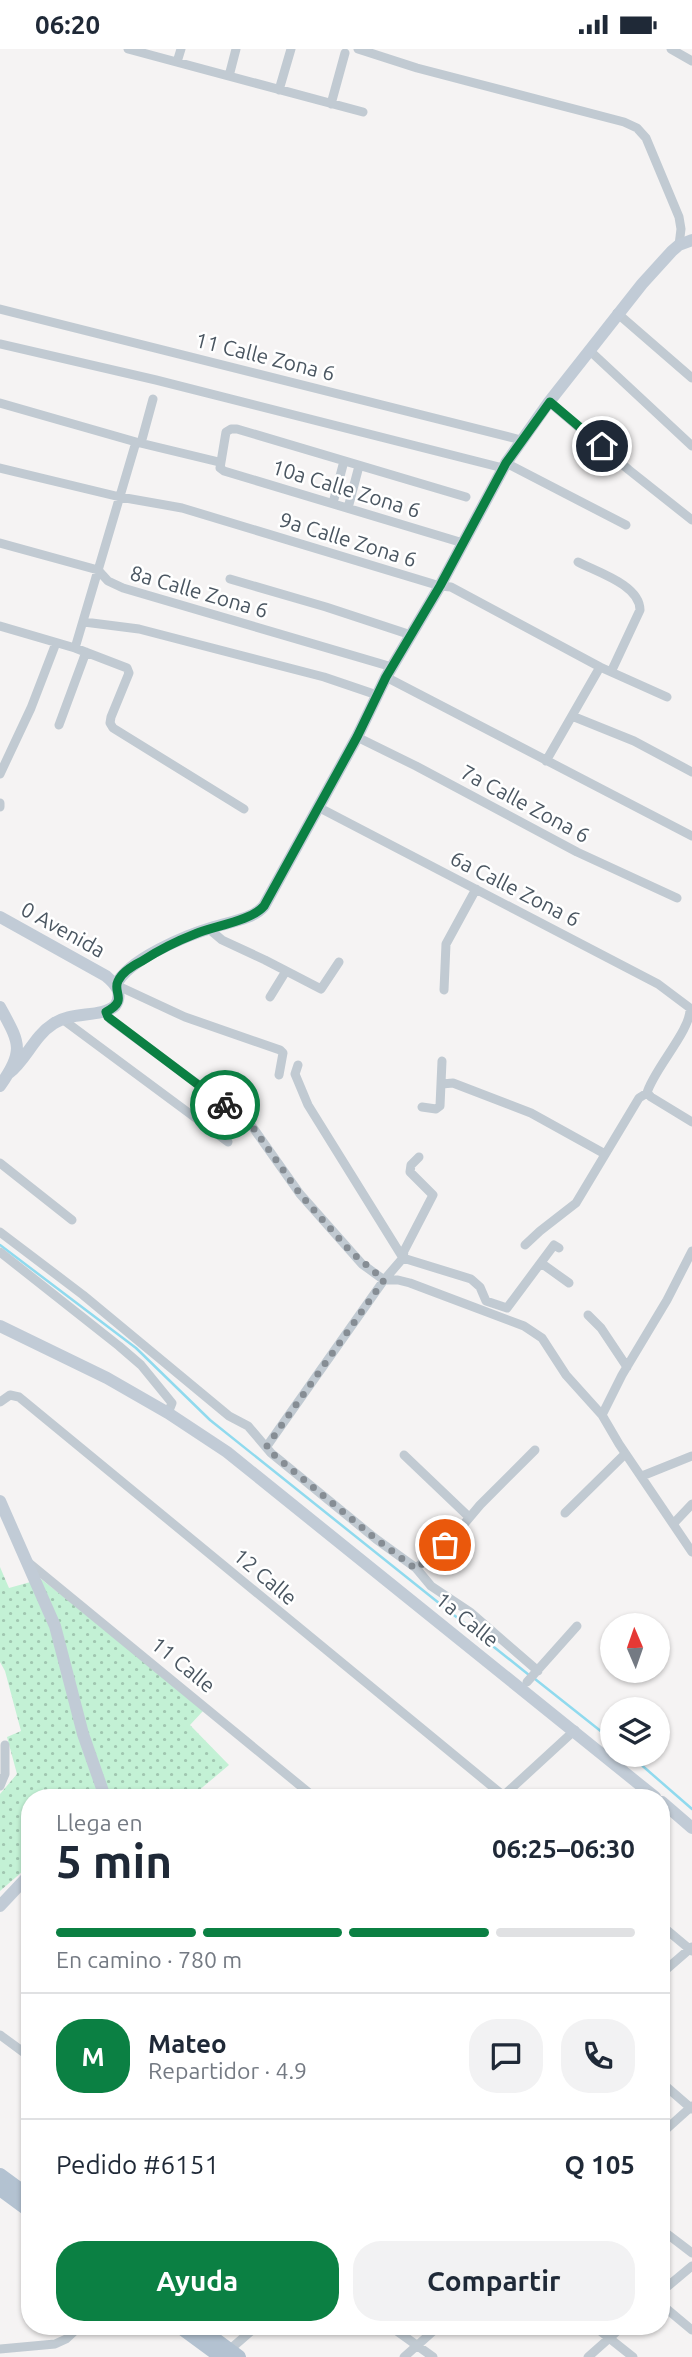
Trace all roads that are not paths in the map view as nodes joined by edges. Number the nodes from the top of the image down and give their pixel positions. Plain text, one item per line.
1 (128, 49) edge
2 (181, 49) edge
3 (236, 49) edge
4 (290, 49) edge
5 (358, 49) edge
6 (671, 49) edge
7 (345, 53) dead end
8 (688, 56) edge
9 (177, 62) junction
10 (229, 76) junction
11 (279, 90) junction
12 (331, 104) junction
13 (363, 112) dead end
14 (692, 240) edge
15 (679, 244) junction
16 (0, 309) edge
17 (617, 313) junction
18 (0, 344) edge
19 (589, 350) junction
20 (692, 378) edge
21 (153, 399) dead end
22 (550, 402) junction
23 (0, 403) edge
24 (521, 440) junction
25 (139, 442) junction
26 (692, 446) edge
27 (344, 461) junction
28 (219, 465) junction
29 (359, 466) junction
30 (505, 466) junction
31 (0, 468) edge
32 (120, 497) junction
33 (466, 497) dead end
34 (332, 503) junction
35 (348, 508) junction
36 (692, 520) edge
37 (626, 526) dead end
38 (0, 543) edge
39 (463, 544) junction
40 (578, 562) dead end
41 (98, 570) junction
42 (230, 579) dead end
43 (440, 586) junction
44 (83, 622) junction
45 (0, 626) edge
46 (411, 635) junction
47 (56, 643) junction
48 (75, 648) junction
49 (86, 652) junction
50 (600, 667) junction
51 (389, 672) junction
52 (611, 672) junction
53 (377, 695) junction
54 (667, 697) dead end
55 (572, 716) junction
56 (59, 725) dead end
57 (357, 737) junction
58 (546, 761) junction
59 (692, 772) edge
60 (0, 774) edge
61 (318, 807) junction
62 (244, 809) dead end
63 (692, 836) edge
64 (476, 889) junction
65 (677, 898) dead end
66 (0, 917) edge
67 (209, 929) junction
68 (340, 962) dead end
69 (286, 971) junction
70 (116, 985) junction
71 (444, 990) dead end
72 (270, 997) dead end
73 (0, 1007) edge
74 (690, 1010) edge
75 (106, 1012) junction
76 (62, 1019) junction
77 (442, 1061) dead end
78 (298, 1065) dead end
79 (9, 1073) junction
80 (279, 1075) dead end
81 (442, 1084) junction
82 (0, 1086) edge
83 (648, 1093) junction
84 (422, 1107) dead end
85 (692, 1122) edge
86 (228, 1142) dead end
87 (604, 1154) junction
88 (419, 1157) dead end
89 (0, 1163) edge
90 (72, 1220) dead end
91 (0, 1232) edge
92 (525, 1245) dead end
93 (559, 1248) dead end
94 (692, 1251) edge
95 (0, 1252) edge
96 (403, 1258) junction
97 (541, 1262) junction
98 (384, 1280) junction
99 (569, 1283) dead end
100 (588, 1315) dead end
101 (0, 1326) edge
102 (626, 1367) junction
103 (0, 1402) edge
104 (167, 1413) junction
105 (603, 1415) junction
106 (267, 1446) junction
107 (535, 1450) dead end
108 (625, 1454) junction
109 (404, 1455) dead end
110 (692, 1456) edge
111 (642, 1476) junction
112 (0, 1501) edge
113 (692, 1504) edge
114 (565, 1513) dead end
115 (469, 1517) junction
116 (674, 1523) junction
117 (692, 1552) edge
118 (28, 1562) junction
119 (416, 1569) junction
120 (577, 1626) dead end
121 (537, 1672) junction
122 (527, 1682) dead end
123 (575, 1730) junction
124 (5, 1745) dead end
125 (0, 1786) edge
126 (102, 1789) edge
127 (304, 1789) edge
128 (494, 1789) edge
129 (512, 1789) edge
130 (645, 1789) edge
131 (670, 1812) edge
132 (692, 1828) edge
133 (21, 1884) edge
134 (0, 1906) edge
135 (670, 1932) edge
136 (691, 1949) edge
137 (670, 1966) edge
138 (0, 2035) edge
139 (21, 2050) edge
140 (670, 2090) edge
141 (692, 2108) edge
142 (670, 2126) edge
143 (0, 2175) edge
144 (0, 2189) edge
145 (21, 2190) edge
146 (21, 2204) edge
147 (670, 2236) edge
148 (692, 2253) edge
149 (692, 2266) edge
150 (670, 2284) edge
151 (670, 2312) edge
152 (692, 2330) edge
153 (69, 2335) edge
154 (194, 2335) edge
155 (206, 2335) edge
156 (248, 2335) edge
157 (402, 2335) edge
158 (429, 2335) edge
159 (605, 2335) edge
160 (612, 2335) edge
161 (609, 2338) junction
162 (28, 2346) junction
163 (417, 2346) junction
164 (0, 2349) edge
165 (227, 2355) edge
166 (36, 2357) edge
167 (404, 2357) edge
168 (433, 2357) edge
169 (588, 2357) edge
170 (632, 2357) edge

1 - 9 street
2 - 9 street
3 - 10 street
4 - 11 street
5 - 15 street
6 - 8 street
7 - 12 street
9 - 10 street
10 - 11 street
11 - 12 street
12 - 13 street
14 - 15 street
15 - 17 street
16 - 24 street, 11 Calle Zona 6
17 - 19 street
17 - 20 street
18 - 30 street
19 - 22 street
19 - 26 street
21 - 25 street
22 - 24 street
22 - 36 street
23 - 25 street, 10a Calle Zona 6
24 - 30 street
25 - 28 street, 10a Calle Zona 6
25 - 32 street
27 - 28 street
27 - 29 street
27 - 34 street
28 - 34 street, 10a Calle Zona 6
29 - 33 street
29 - 35 street
30 - 37 street
30 - 39 street
31 - 32 street, 9a Calle Zona 6
32 - 41 street
32 - 43 street, 9a Calle Zona 6
34 - 35 street, 10a Calle Zona 6
35 - 39 street, 10a Calle Zona 6
38 - 41 street, 8a Calle Zona 6
39 - 43 street
40 - 52 street
41 - 44 street
41 - 51 street, 8a Calle Zona 6
42 - 46 street
43 - 46 street
43 - 50 street, 9a Calle Zona 6
44 - 48 street
44 - 53 street
45 - 47 street
46 - 51 street
47 - 48 street
47 - 60 street
48 - 49 street
49 - 56 street
49 - 62 street
50 - 52 street, 9a Calle Zona 6
50 - 55 street
51 - 53 street
51 - 58 street, 8a Calle Zona 6
52 - 54 street, 9a Calle Zona 6
53 - 57 street
55 - 58 street
55 - 59 street
57 - 61 street
57 - 65 street, 7a Calle Zona 6
58 - 63 street, 8a Calle Zona 6
61 - 64 street, 6a Calle Zona 6
61 - 67 street
64 - 71 street
64 - 74 street, 6a Calle Zona 6
66 - 70 street, 0 Avenida
67 - 69 street
67 - 70 street
68 - 69 street
69 - 72 street
70 - 75 street, 0 Avenida
70 - 80 street
73 - 79 street
74 - 83 street
75 - 76 street
75 - 98 street
76 - 79 street
76 - 86 street
77 - 81 street
78 - 96 street
79 - 82 street
81 - 84 street
81 - 87 street
83 - 85 street
83 - 87 street
87 - 92 street
88 - 96 street
89 - 90 street
91 - 106 street
93 - 97 street
94 - 102 street
95 - 104 street
96 - 97 street
96 - 98 street
97 - 99 street
98 - 105 street
98 - 106 street
100 - 102 street
101 - 104 street, 1a Calle
102 - 105 street
103 - 128 street, 12 Calle
104 - 123 street, 1a Calle
105 - 108 street
106 - 119 street
107 - 115 street
108 - 111 street
108 - 114 street
109 - 115 street
110 - 111 street
111 - 116 street
112 - 118 street
113 - 116 street
115 - 119 street
116 - 117 street
118 - 126 street
118 - 127 street, 11 Calle
119 - 121 street
120 - 121 street
121 - 122 street
123 - 129 street
123 - 130 street, 1a Calle
124 - 125 street
131 - 132 street
133 - 134 street
135 - 136 street
136 - 137 street
138 - 139 street
140 - 141 street
141 - 142 street
143 - 145 main road
144 - 146 main road
147 - 148 street
149 - 150 street
151 - 152 street
153 - 162 street
154 - 165 main road
155 - 165 main road
156 - 165 street
157 - 163 street
158 - 163 street
159 - 161 street
160 - 161 street
161 - 169 street
161 - 170 street
162 - 164 street
162 - 166 street
163 - 167 street
163 - 168 street

